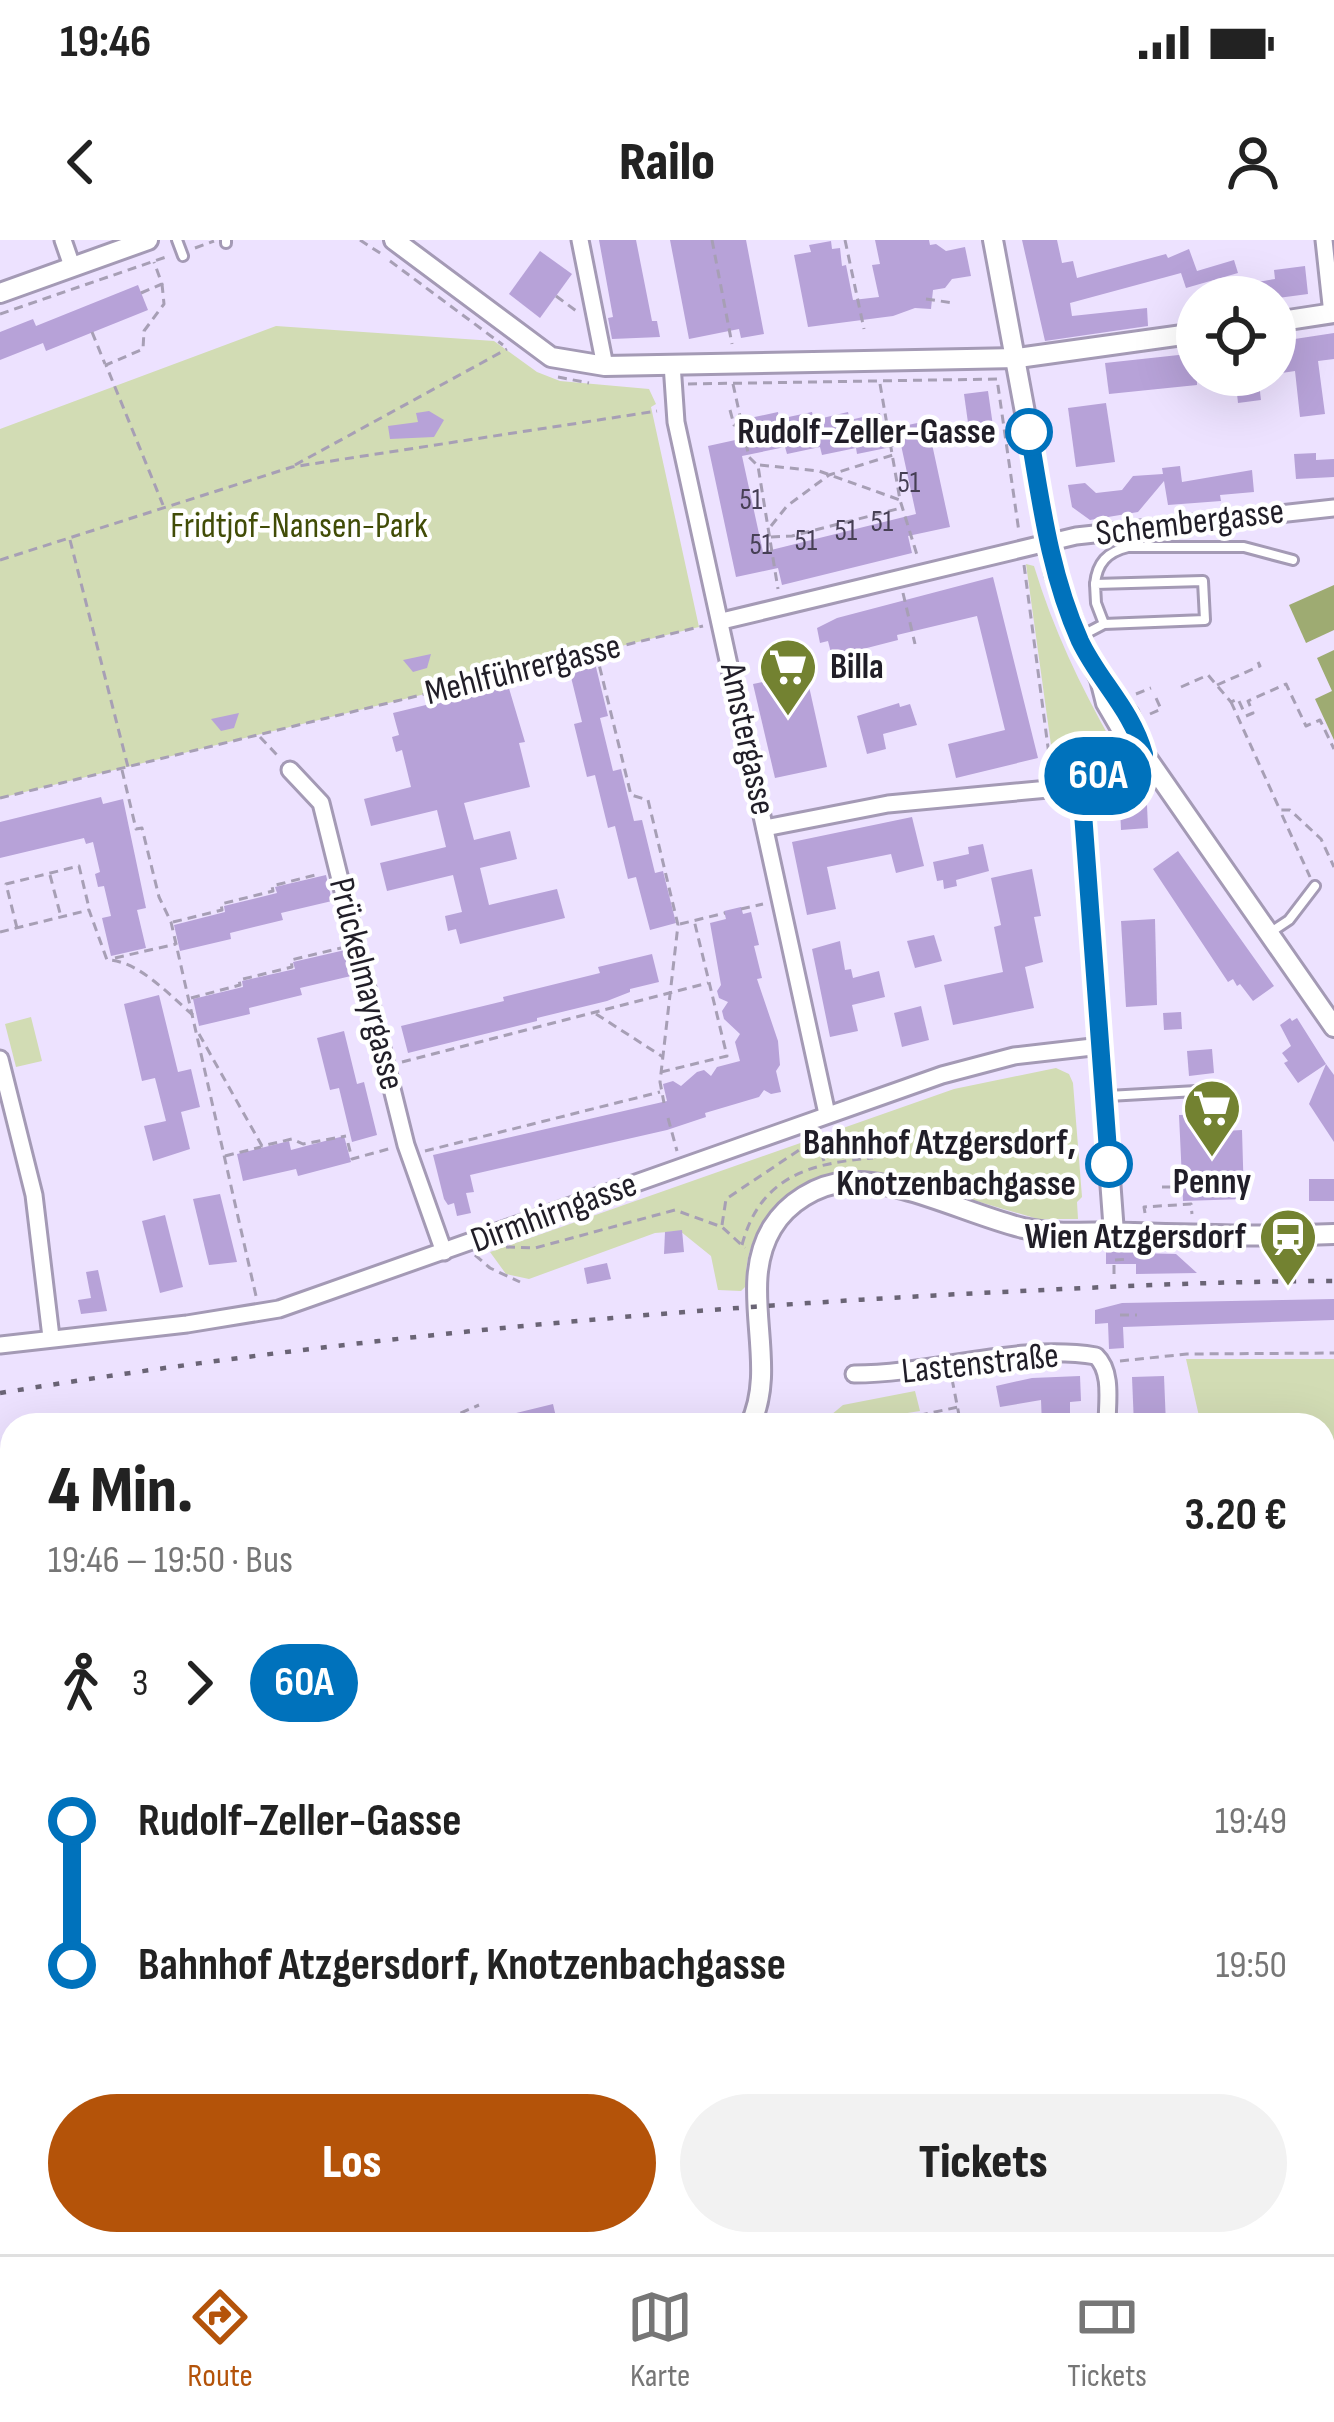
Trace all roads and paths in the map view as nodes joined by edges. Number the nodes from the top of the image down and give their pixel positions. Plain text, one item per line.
1 (64, 240) edge
2 (148, 240) edge
3 (177, 240) edge
4 (360, 240) edge
5 (394, 240) edge
6 (580, 240) edge
7 (712, 240) edge
8 (844, 240) edge
9 (993, 240) edge
10 (1324, 240) edge
11 (223, 241) edge
12 (182, 254) junction
13 (154, 262) junction
14 (72, 266) junction
15 (162, 284) junction
16 (0, 293) edge
17 (141, 293) dead end
18 (926, 299) dead end
19 (954, 303) dead end
20 (1333, 313) edge
21 (0, 314) edge
22 (1296, 319) edge
23 (864, 329) dead end
24 (92, 332) dead end
25 (1176, 336) edge
26 (1018, 358) junction
27 (106, 365) junction
28 (540, 369) dead end
29 (734, 373) junction
30 (604, 375) junction
31 (672, 375) junction
32 (880, 382) junction
33 (660, 410) dead end
34 (730, 410) dead end
35 (742, 425) junction
36 (895, 454) junction
37 (758, 466) junction
38 (292, 467) junction
39 (829, 475) junction
40 (900, 500) junction
41 (164, 506) junction
42 (903, 508) junction
43 (1334, 508) edge
44 (768, 526) junction
45 (769, 537) junction
46 (70, 538) junction
47 (1047, 542) junction
48 (1022, 549) junction
49 (0, 560) edge
50 (1293, 560) dead end
51 (921, 574) junction
52 (900, 579) junction
53 (1096, 584) junction
54 (782, 607) junction
55 (722, 621) junction
56 (1104, 624) junction
57 (1079, 637) junction
58 (915, 644) dead end
59 (596, 652) junction
60 (1258, 662) dead end
61 (1217, 686) junction
62 (1181, 687) dead end
63 (1151, 688) dead end
64 (1130, 697) dead end
65 (1156, 698) dead end
66 (1231, 702) junction
67 (1143, 717) dead end
68 (259, 736) junction
69 (1334, 749) edge
70 (1144, 754) junction
71 (125, 768) junction
72 (290, 770) joint
73 (1081, 786) junction
74 (1054, 789) junction
75 (0, 798) edge
76 (1280, 810) junction
77 (765, 828) junction
78 (1334, 867) edge
79 (1306, 868) dead end
80 (338, 869) junction
81 (50, 873) junction
82 (1315, 886) dead end
83 (779, 900) junction
84 (741, 909) dead end
85 (89, 910) junction
86 (725, 913) dead end
87 (61, 917) junction
88 (694, 920) junction
89 (171, 922) junction
90 (678, 925) junction
91 (17, 928) junction
92 (0, 932) edge
93 (1269, 933) junction
94 (176, 944) junction
95 (355, 944) junction
96 (113, 958) junction
97 (708, 983) junction
98 (670, 994) junction
99 (189, 998) junction
100 (595, 1013) junction
101 (193, 1015) junction
102 (1334, 1027) edge
103 (197, 1034) junction
104 (1101, 1046) junction
105 (663, 1057) junction
106 (0, 1059) edge
107 (385, 1066) junction
108 (661, 1072) junction
109 (1214, 1090) dead end
110 (662, 1092) junction
111 (1104, 1096) junction
112 (664, 1102) dead end
113 (827, 1114) junction
114 (668, 1118) dead end
115 (821, 1133) dead end
116 (817, 1140) junction
117 (262, 1146) junction
118 (408, 1150) junction
119 (225, 1156) junction
120 (825, 1162) dead end
121 (684, 1166) junction
122 (1162, 1187) dead end
123 (1182, 1187) dead end
124 (1192, 1214) dead end
125 (1145, 1215) dead end
126 (722, 1227) junction
127 (1114, 1233) junction
128 (1334, 1234) edge
129 (476, 1241) junction
130 (444, 1252) junction
131 (1130, 1259) dead end
132 (759, 1261) junction
133 (1114, 1274) dead end
134 (520, 1282) dead end
135 (260, 1313) junction
136 (1120, 1315) dead end
137 (1137, 1315) dead end
138 (51, 1337) junction
139 (0, 1345) edge
140 (1334, 1353) edge
141 (1111, 1361) junction
142 (854, 1374) dead end
143 (953, 1384) dead end
144 (479, 1405) dead end
145 (461, 1413) edge
146 (753, 1413) edge
147 (947, 1413) edge
148 (1108, 1413) edge

1 - 14 street
2 - 14 street
3 - 12 lane
4 - 38 path
5 - 30 street
6 - 30 street
7 - 29 path
8 - 23 path
9 - 26 street
10 - 20 street
11 - 12 path
12 - 13 path
13 - 15 path
13 - 21 path
14 - 16 street
15 - 17 path
15 - 27 path
18 - 19 path
20 - 22 street
24 - 27 path
25 - 26 street
26 - 29 street
26 - 47 street
27 - 41 path
28 - 30 path
29 - 31 street
29 - 31 path
29 - 32 path
29 - 35 path
30 - 31 street
31 - 55 street, Amstergasse
32 - 36 path
32 - 48 path
33 - 38 path
34 - 35 path
35 - 37 path
36 - 39 path
36 - 40 path
37 - 39 path
37 - 44 path
38 - 41 path
39 - 40 path
39 - 44 path
40 - 42 path
41 - 46 path
42 - 45 path
42 - 51 path
43 - 47 street, Schembergasse
44 - 45 path
45 - 54 path
46 - 49 path
46 - 71 path
47 - 48 street
47 - 57 street
48 - 51 street
48 - 74 path
50 - 53 lane
51 - 52 street
52 - 54 street
52 - 58 path
53 - 56 lane
53 - 56 lane
54 - 55 street
55 - 59 path, Mehlführergasse
55 - 77 street, Amstergasse
56 - 57 lane
57 - 70 street
59 - 68 path, Mehlführergasse
59 - 90 path
60 - 61 path
61 - 62 path
61 - 66 path
63 - 64 path
65 - 67 path
66 - 69 path
66 - 76 path
68 - 71 path, Mehlführergasse
68 - 72 path
70 - 73 street
70 - 93 street
71 - 75 path, Mehlführergasse
71 - 89 path
72 - 80 street, Prückelmayrgasse
73 - 74 street
73 - 104 street
74 - 77 street
76 - 78 path
76 - 79 path
77 - 83 street, Amstergasse
80 - 89 path
80 - 95 street, Prückelmayrgasse
81 - 85 path
81 - 87 path
81 - 91 path
82 - 93 lane
83 - 84 path
83 - 113 street, Amstergasse
85 - 87 path
85 - 96 path
86 - 88 path
87 - 91 path
88 - 90 path
88 - 97 path
89 - 94 path
90 - 98 path
91 - 92 path
93 - 102 street
94 - 96 path
94 - 99 path
95 - 99 path
95 - 107 street, Prückelmayrgasse
96 - 101 path
97 - 98 path
97 - 108 path
98 - 100 path
98 - 105 path
99 - 101 path
100 - 105 path
100 - 107 path
101 - 103 path
103 - 117 path
103 - 119 path
104 - 111 street
104 - 113 street, Dirmhirngasse
105 - 108 path
106 - 138 street
107 - 118 street, Prückelmayrgasse
108 - 110 path
109 - 111 lane
110 - 112 path
110 - 118 path
111 - 127 street
113 - 121 street, Dirmhirngasse
114 - 121 path
115 - 116 path
116 - 120 path
116 - 126 path
117 - 118 path
117 - 119 path
118 - 130 street, Prückelmayrgasse
119 - 135 path
121 - 129 street, Dirmhirngasse
122 - 123 path
124 - 125 path
126 - 129 path
126 - 132 path
127 - 128 street
127 - 132 street
129 - 130 street, Dirmhirngasse
129 - 134 path
130 - 135 street, Dirmhirngasse
131 - 133 path
132 - 146 street
135 - 138 street, Dirmhirngasse
136 - 137 path
138 - 139 street, Dirmhirngasse
140 - 141 path
141 - 142 street, Lastenstraße
141 - 148 street
143 - 147 path
144 - 145 path

